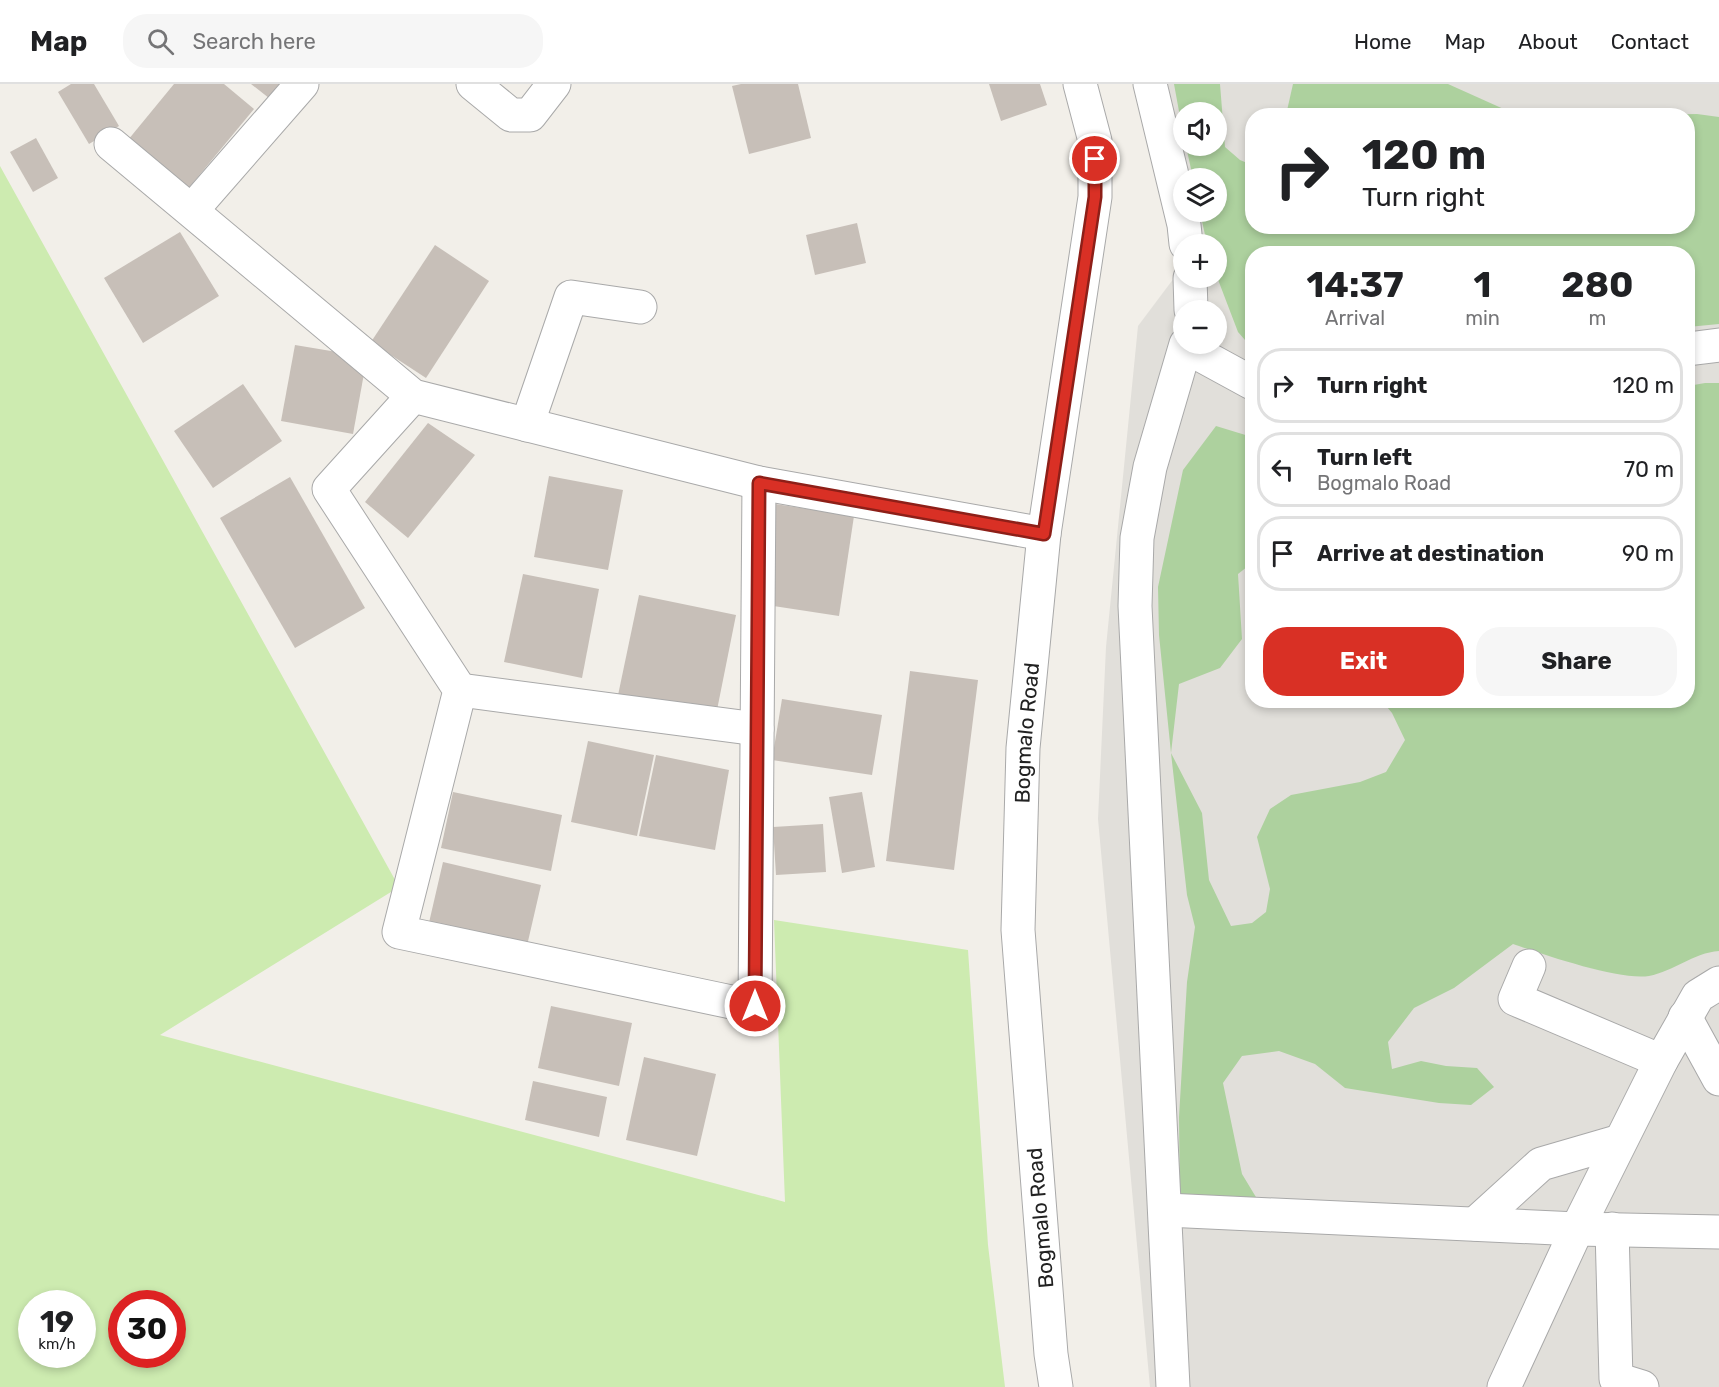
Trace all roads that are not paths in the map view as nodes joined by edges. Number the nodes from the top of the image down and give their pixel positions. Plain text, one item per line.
1 (302, 84) edge
2 (473, 84) edge
3 (554, 84) edge
4 (1080, 84) edge
5 (1150, 84) edge
6 (111, 144) dead end
7 (192, 210) junction
8 (1185, 234) edge
9 (640, 307) dead end
10 (1719, 345) edge
11 (1695, 348) edge
12 (1183, 354) edge
13 (1202, 354) edge
14 (1245, 379) edge
15 (413, 396) junction
16 (527, 425) junction
17 (759, 483) junction
18 (1044, 534) junction
19 (460, 690) junction
20 (757, 729) junction
21 (1529, 966) dead end
22 (1719, 983) edge
23 (1685, 1017) junction
24 (1661, 1061) junction
25 (1719, 1079) edge
26 (1620, 1141) junction
27 (1166, 1210) junction
28 (1474, 1224) junction
29 (1577, 1229) junction
30 (1612, 1229) junction
31 (1719, 1232) edge
32 (1056, 1387) edge
33 (1173, 1387) edge
34 (1504, 1387) edge
35 (1642, 1387) edge

1 - 7 street
2 - 3 street
4 - 18 street, Bogmalo Road
5 - 8 street
6 - 7 street
7 - 15 street
9 - 16 street
10 - 11 street
12 - 27 street
13 - 14 street
15 - 16 street
15 - 19 street
16 - 17 street
17 - 18 street
17 - 20 street
18 - 32 street, Bogmalo Road
19 - 20 street
19 - 20 street
21 - 24 street
22 - 23 street
23 - 24 street
23 - 25 street
24 - 26 street
26 - 28 street
26 - 29 street
27 - 28 street
27 - 33 street
28 - 29 street
29 - 30 street
29 - 34 street
30 - 31 street
30 - 35 street

